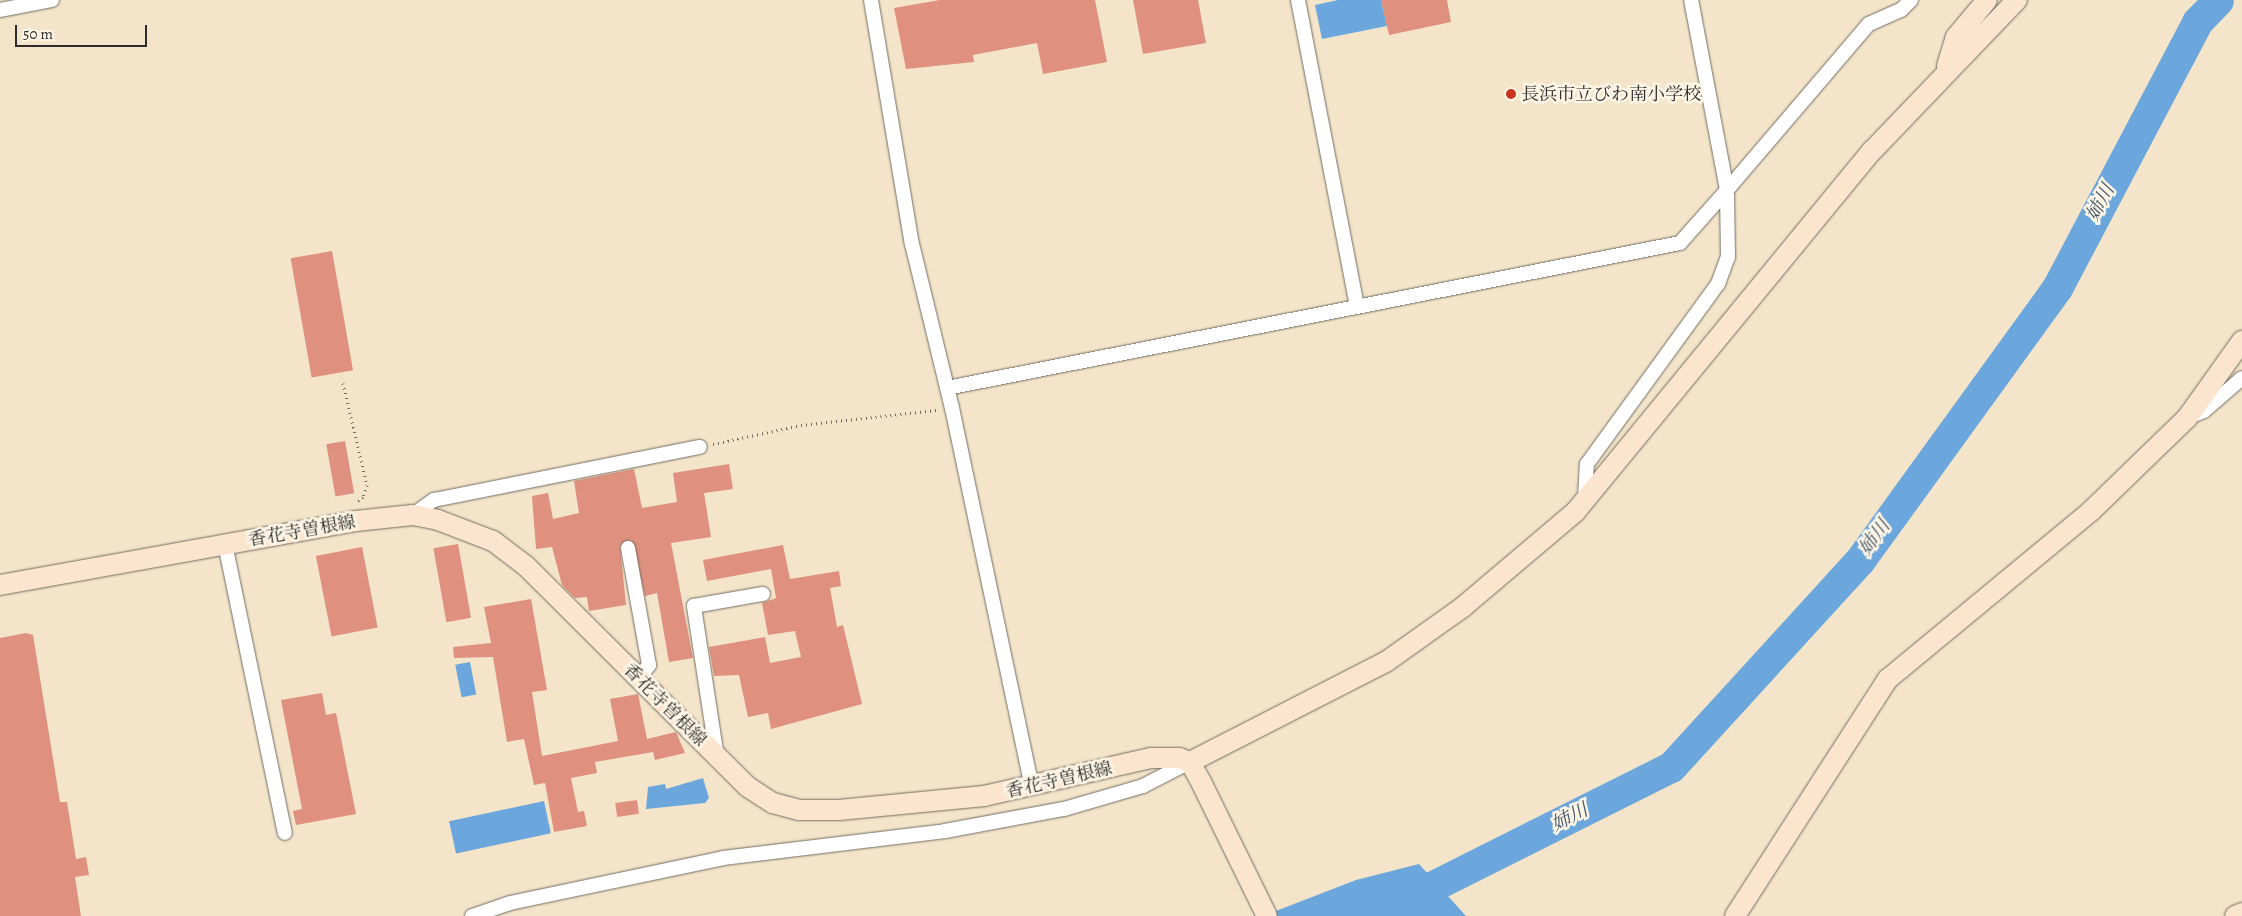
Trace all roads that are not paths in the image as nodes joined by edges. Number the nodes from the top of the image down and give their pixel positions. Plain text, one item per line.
1 (52, 0) edge
2 (871, 0) edge
3 (1298, 0) edge
4 (1691, 0) edge
5 (1911, 0) edge
6 (1987, 0) edge
7 (2017, 0) edge
8 (0, 10) edge
9 (1947, 68) junction
10 (1726, 190) junction
11 (1357, 306) junction
12 (2242, 341) edge
13 (2242, 378) edge
14 (947, 388) junction
15 (2187, 418) junction
16 (700, 447) road end
17 (1585, 499) junction
18 (413, 515) junction
19 (225, 544) junction
20 (628, 548) dead end
21 (0, 585) edge
22 (763, 594) dead end
23 (639, 678) junction
24 (717, 756) junction
25 (1190, 762) junction
26 (1032, 787) junction
27 (285, 833) dead end
28 (2242, 913) edge
29 (472, 916) edge
30 (1267, 916) edge
31 (1735, 916) edge
32 (2235, 916) edge

1 - 8 street
2 - 14 street
3 - 11 street
4 - 10 street
5 - 10 street
6 - 9 street
7 - 9 street
9 - 17 street
10 - 11 street
10 - 17 street
11 - 14 street
12 - 15 street
13 - 15 street
14 - 26 street
15 - 31 street
16 - 18 street
17 - 25 street
18 - 19 street, 香花寺曽根線
18 - 23 street, 香花寺曽根線
19 - 21 street, 香花寺曽根線
19 - 27 street
20 - 23 street
22 - 24 street
23 - 24 street, 香花寺曽根線
24 - 26 street, 香花寺曽根線
25 - 26 street, 香花寺曽根線
25 - 29 street
25 - 30 street
28 - 32 street

